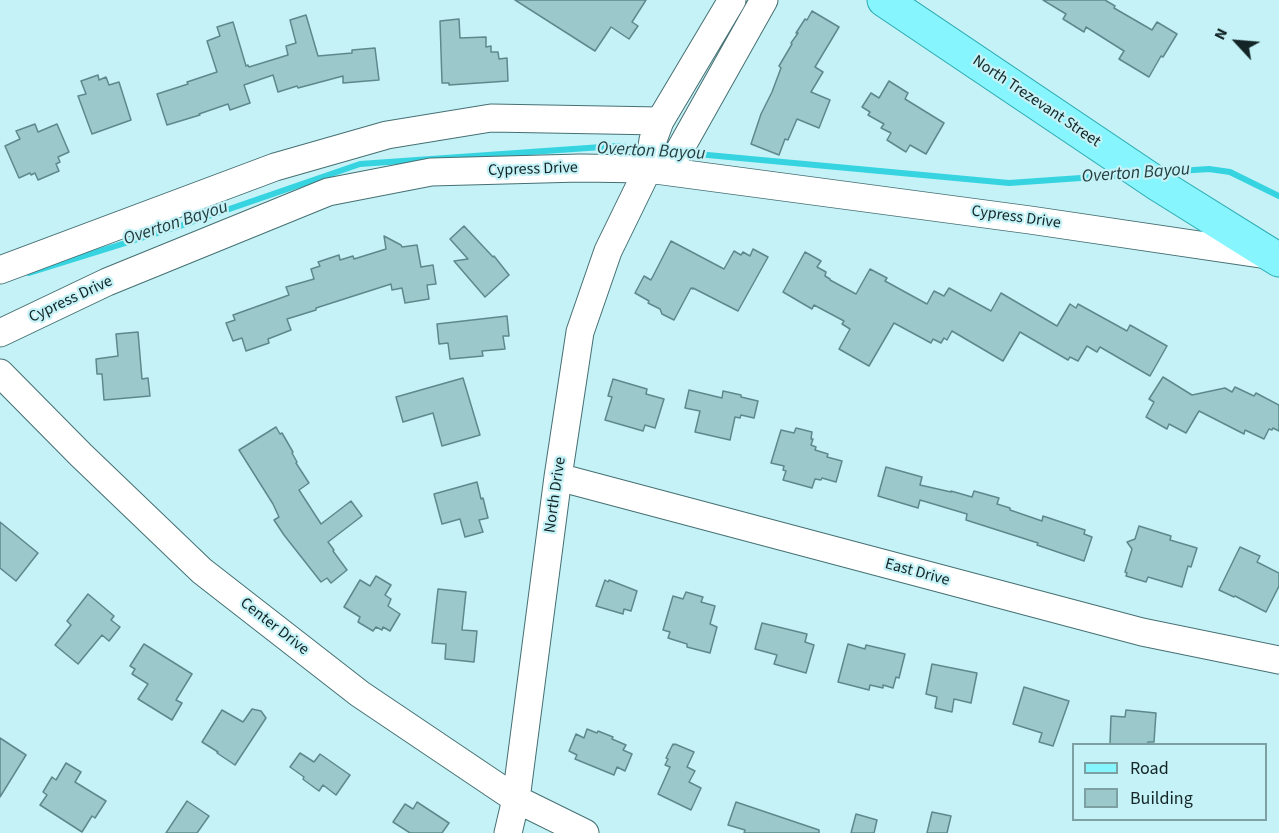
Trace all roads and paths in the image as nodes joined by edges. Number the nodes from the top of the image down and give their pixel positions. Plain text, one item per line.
1 (732, 0) edge
2 (764, 0) edge
3 (884, 0) edge
4 (660, 149) junction
5 (1275, 258) edge
6 (0, 270) edge
7 (0, 333) edge
8 (0, 373) edge
9 (558, 477) junction
10 (1279, 660) edge
11 (516, 799) junction
12 (508, 833) edge
13 (585, 833) edge

1 - 4 street, North Drive
2 - 4 street, North Drive
3 - 5 main road, North Trezevant Street
4 - 5 street, Cypress Drive
4 - 6 street, Cypress Drive
4 - 7 street, Cypress Drive
4 - 9 street, North Drive
8 - 11 street, Center Drive
9 - 10 street, East Drive
9 - 11 street, North Drive
11 - 12 street, North Drive
11 - 13 street, Center Drive

